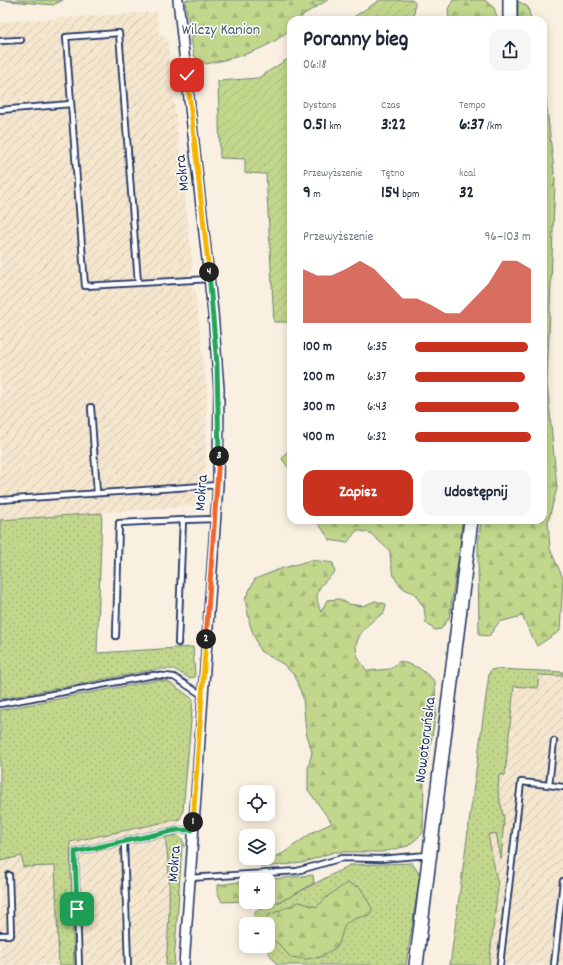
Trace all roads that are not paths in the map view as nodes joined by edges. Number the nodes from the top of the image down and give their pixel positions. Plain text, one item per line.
1 (178, 0) edge
2 (510, 0) edge
3 (510, 16) edge
4 (21, 40) dead end
5 (0, 41) edge
6 (71, 104) junction
7 (0, 110) edge
8 (210, 279) junction
9 (138, 283) junction
10 (91, 407) dead end
11 (218, 485) junction
12 (97, 493) junction
13 (0, 500) edge
14 (215, 519) junction
15 (183, 520) junction
16 (470, 524) edge
17 (116, 636) dead end
18 (178, 643) dead end
19 (202, 695) junction
20 (0, 704) edge
21 (554, 741) dead end
22 (549, 786) junction
23 (563, 787) edge
24 (192, 830) junction
25 (124, 842) junction
26 (429, 855) junction
27 (9, 875) dead end
28 (189, 879) junction
29 (563, 881) edge
30 (0, 935) edge
31 (79, 965) edge
32 (128, 965) edge
33 (184, 965) edge
34 (416, 965) edge
35 (500, 965) edge
36 (554, 965) edge

1 - 8 street, Mokra
2 - 3 main road
4 - 5 lane
6 - 7 lane
6 - 9 lane
6 - 9 lane
8 - 9 lane
8 - 11 street, Mokra
10 - 12 lane
11 - 12 lane
11 - 14 street, Mokra
12 - 13 lane
14 - 15 lane
14 - 19 street, Mokra
15 - 17 lane
15 - 18 lane
16 - 26 main road, Nowotoruńska
19 - 20 lane
19 - 24 street, Mokra
21 - 22 lane
22 - 23 lane
22 - 35 lane
24 - 25 lane
24 - 28 street, Mokra
25 - 31 lane
25 - 32 lane
26 - 28 lane
26 - 34 main road, Nowotoruńska
27 - 30 lane
28 - 33 street, Mokra
29 - 36 lane

